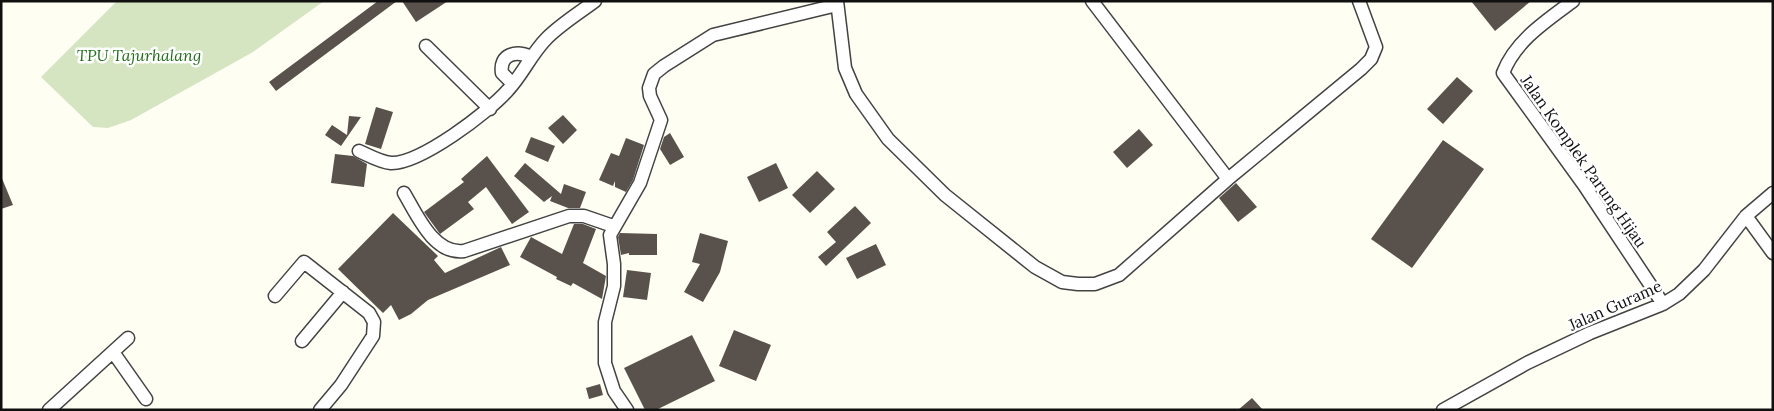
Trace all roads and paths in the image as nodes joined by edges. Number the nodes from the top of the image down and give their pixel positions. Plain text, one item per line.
1 (595, 1) edge
2 (1092, 1) edge
3 (1359, 1) edge
4 (1573, 1) edge
5 (837, 3) edge
6 (426, 46) dead end
7 (531, 56) junction
8 (513, 84) junction
9 (490, 109) junction
10 (359, 151) dead end
11 (1228, 179) junction
12 (404, 193) dead end
13 (1773, 194) edge
14 (1746, 216) junction
15 (613, 226) junction
16 (1773, 253) edge
17 (343, 292) junction
18 (275, 296) dead end
19 (1663, 304) junction
20 (128, 338) dead end
21 (302, 341) dead end
22 (113, 352) junction
23 (146, 398) dead end
24 (50, 410) edge
25 (320, 410) edge
26 (627, 410) edge
27 (1443, 410) edge

1 - 7 street
2 - 11 street
3 - 11 street
4 - 19 street, Jalan Komplek Parung Hijau
5 - 11 street
5 - 15 street
6 - 9 street
7 - 8 street
7 - 8 street
8 - 9 street
9 - 10 street
12 - 15 street
13 - 14 street, Jalan Gurame
14 - 16 street
14 - 19 street, Jalan Gurame
15 - 26 street
17 - 18 street
17 - 21 street
17 - 25 street
19 - 27 street, Jalan Gurame
20 - 22 street
22 - 23 street
22 - 24 street

